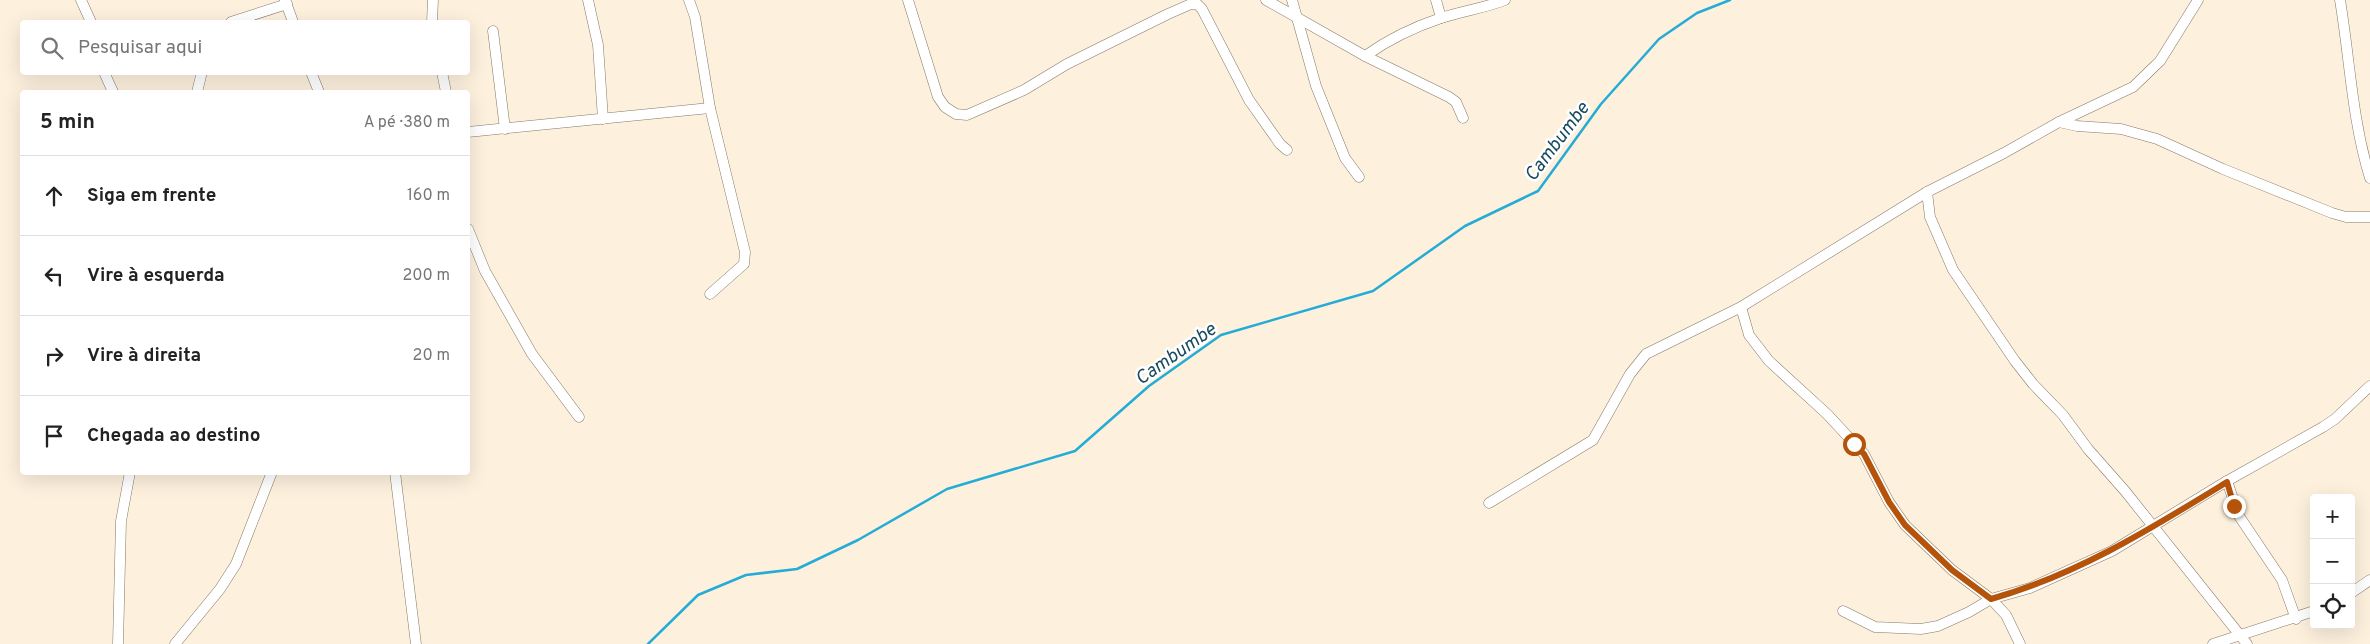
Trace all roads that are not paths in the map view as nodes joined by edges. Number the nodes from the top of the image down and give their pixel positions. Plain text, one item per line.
1 (81, 0) edge
2 (433, 0) edge
3 (588, 0) edge
4 (689, 0) edge
5 (908, 0) edge
6 (1266, 0) edge
7 (1292, 0) edge
8 (1436, 0) edge
9 (1505, 0) edge
10 (2198, 0) edge
11 (2340, 0) edge
12 (286, 2) edge
13 (1442, 18) junction
14 (1298, 19) junction
15 (90, 20) edge
16 (236, 20) edge
17 (293, 20) edge
18 (432, 20) edge
19 (493, 31) dead end
20 (1365, 56) junction
21 (105, 75) edge
22 (201, 75) edge
23 (312, 75) edge
24 (443, 75) edge
25 (112, 90) edge
26 (198, 90) edge
27 (317, 90) edge
28 (446, 90) edge
29 (710, 108) junction
30 (1463, 118) dead end
31 (603, 119) junction
32 (2059, 122) junction
33 (505, 129) junction
34 (470, 132) edge
35 (1287, 150) dead end
36 (1359, 177) dead end
37 (2370, 178) edge
38 (1927, 192) junction
39 (2370, 217) edge
40 (470, 233) edge
41 (710, 294) dead end
42 (1740, 307) junction
43 (2370, 386) edge
44 (579, 418) dead end
45 (129, 475) edge
46 (271, 475) edge
47 (395, 475) edge
48 (2227, 482) junction
49 (1489, 503) dead end
50 (2154, 527) junction
51 (2370, 580) edge
52 (2355, 590) edge
53 (1991, 599) junction
54 (1843, 610) dead end
55 (2310, 613) edge
56 (2296, 619) junction
57 (2240, 635) junction
58 (118, 644) edge
59 (175, 644) edge
60 (416, 644) edge
61 (2020, 644) edge
62 (2214, 644) edge
63 (2247, 644) edge

1 - 15 street
2 - 18 street
3 - 31 street
4 - 29 street
5 - 35 street
6 - 14 street
7 - 14 street
8 - 13 street
9 - 13 street
10 - 32 street
11 - 37 street
12 - 16 street
12 - 17 street
13 - 20 street
14 - 20 street
14 - 36 street
19 - 33 street
20 - 30 street
21 - 25 street
22 - 26 street
23 - 27 street
24 - 28 street
29 - 31 street
29 - 41 street
31 - 33 street
32 - 38 street
32 - 39 street
33 - 34 street
38 - 42 street
38 - 50 street
40 - 44 street
42 - 49 street
42 - 53 street
43 - 48 street
45 - 58 street
46 - 59 street
47 - 60 street
48 - 50 street
48 - 56 street
50 - 53 street
50 - 57 street
51 - 52 street
53 - 54 street
53 - 61 street
55 - 56 street
56 - 57 street
57 - 62 street
57 - 63 street

